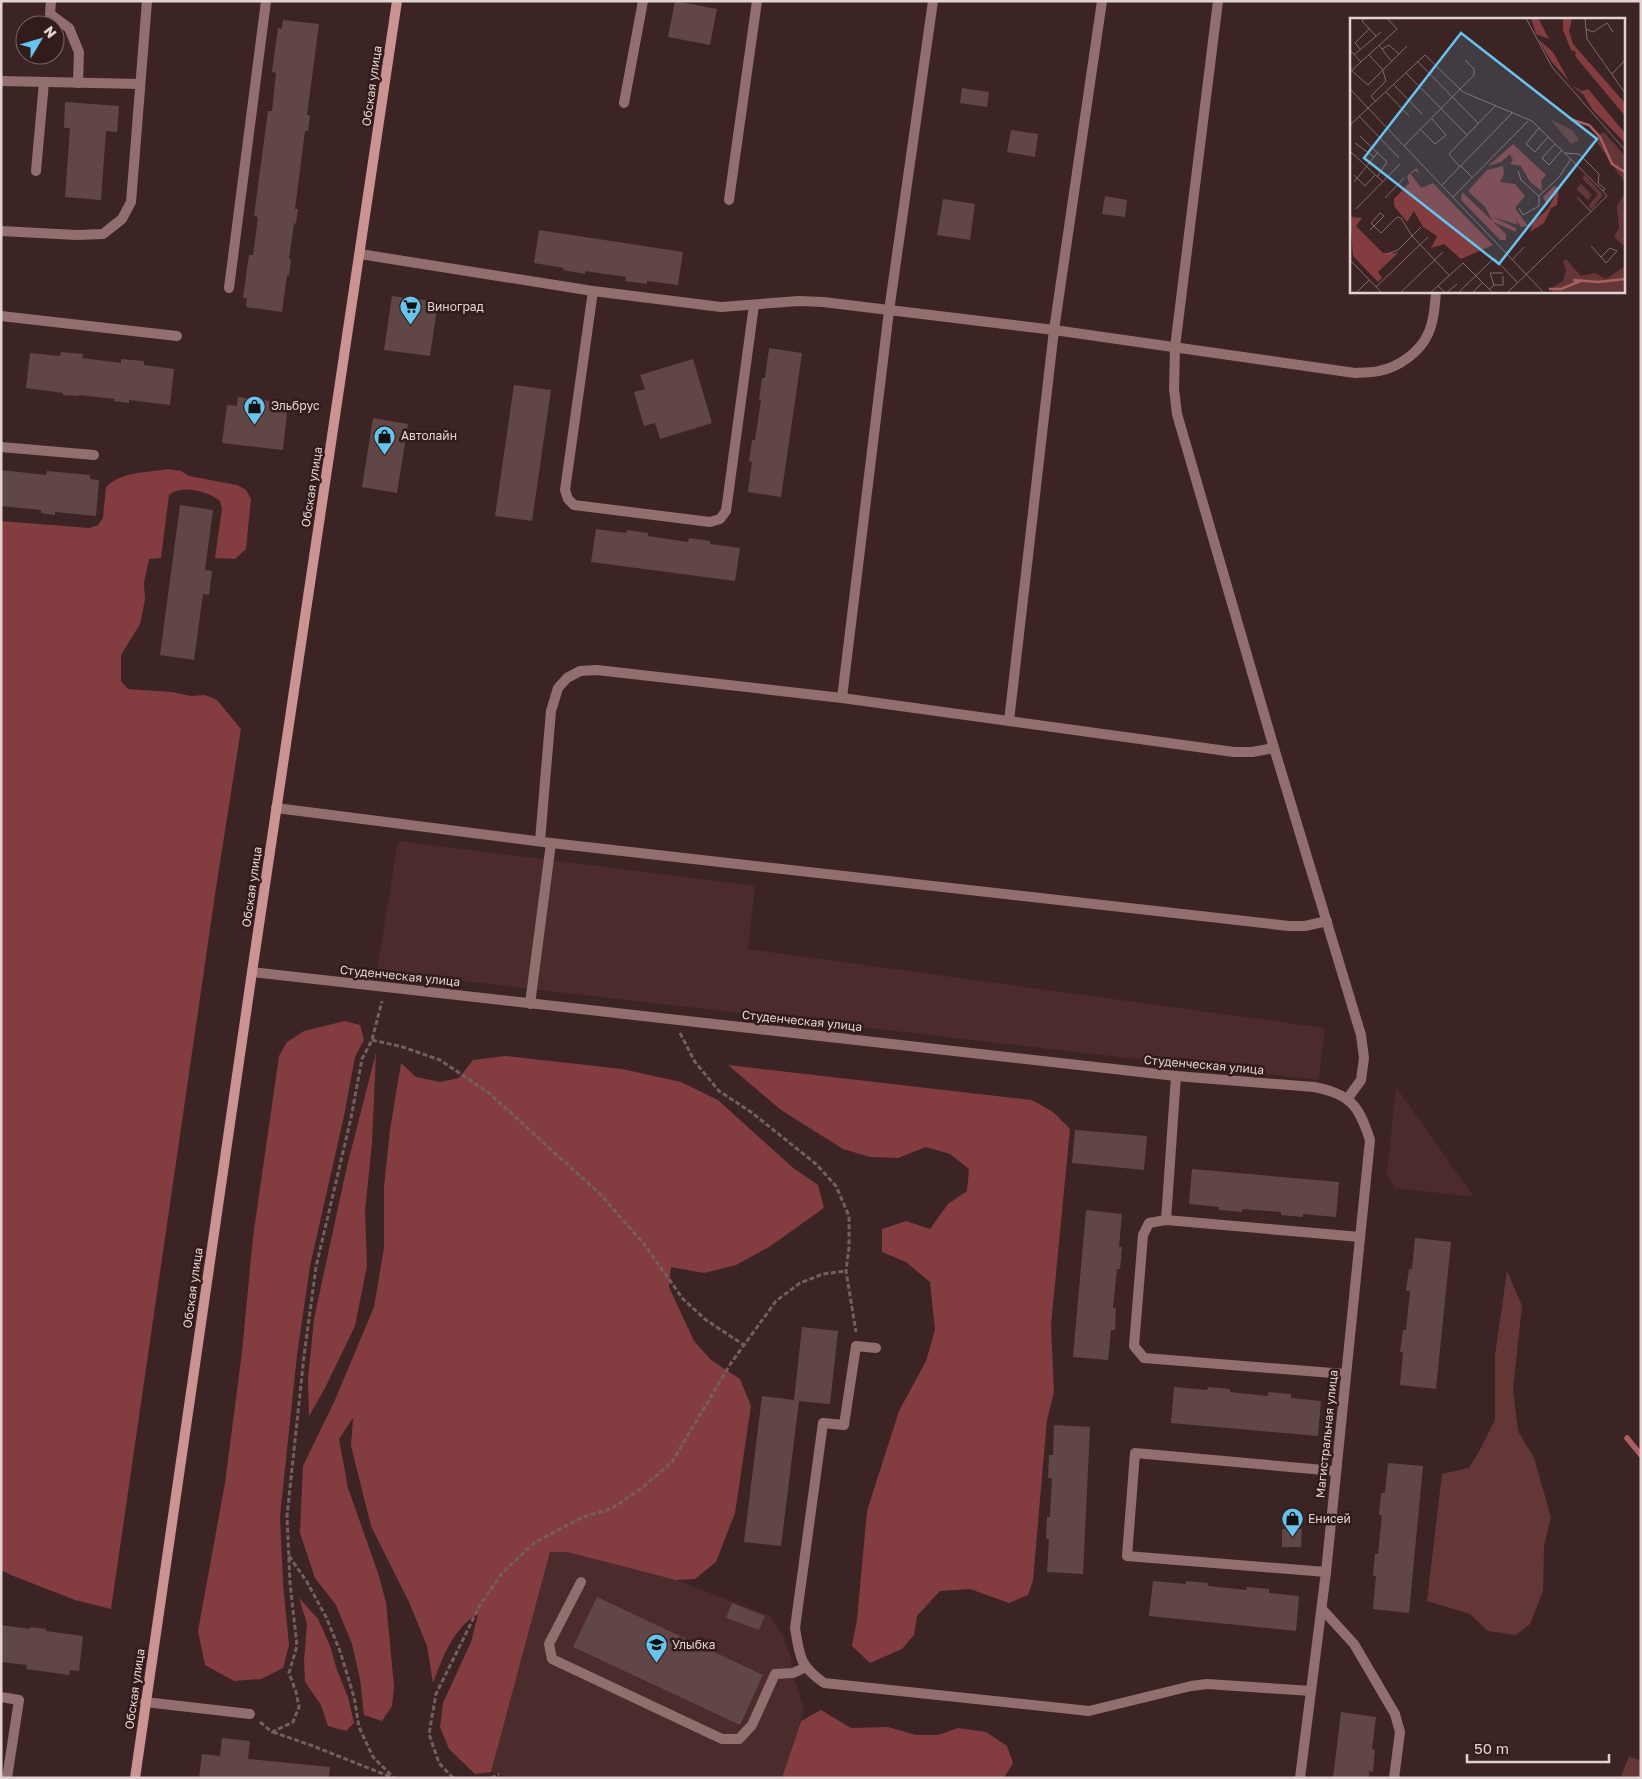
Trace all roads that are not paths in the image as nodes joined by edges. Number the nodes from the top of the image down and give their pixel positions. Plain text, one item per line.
1 (51, 1) edge
2 (147, 1) edge
3 (266, 1) edge
4 (397, 1) edge
5 (643, 1) edge
6 (757, 1) edge
7 (933, 1) edge
8 (1102, 1) edge
9 (1218, 1) edge
10 (1, 81) edge
11 (44, 82) junction
12 (78, 83) junction
13 (140, 84) junction
14 (624, 103) dead end
15 (36, 171) dead end
16 (730, 200) dead end
17 (1, 231) edge
18 (360, 254) junction
19 (229, 288) dead end
20 (592, 291) junction
21 (1436, 292) edge
22 (754, 305) junction
23 (890, 310) junction
24 (1, 316) edge
25 (1054, 330) junction
26 (177, 336) dead end
27 (1175, 347) junction
28 (1, 447) edge
29 (94, 455) dead end
30 (842, 698) junction
31 (1009, 721) junction
32 (1274, 748) junction
33 (276, 808) junction
34 (540, 841) junction
35 (552, 843) junction
36 (1326, 921) junction
37 (252, 972) junction
38 (530, 1004) junction
39 (1176, 1076) junction
40 (1348, 1098) junction
41 (1166, 1220) junction
42 (1360, 1237) junction
43 (876, 1348) dead end
44 (1345, 1374) junction
45 (1335, 1471) junction
46 (1326, 1572) junction
47 (580, 1582) dead end
48 (1322, 1609) junction
49 (806, 1667) junction
50 (1311, 1691) junction
51 (1, 1697) edge
52 (145, 1702) junction
53 (250, 1714) road end
54 (7, 1778) edge
55 (135, 1778) edge
56 (1300, 1778) edge
57 (1394, 1778) edge

1 - 12 street
2 - 13 street
3 - 19 street
4 - 18 street, Обская улица
5 - 14 street
6 - 16 street
7 - 23 street
8 - 25 street
9 - 27 street
10 - 11 street
11 - 12 street
11 - 15 street
12 - 13 street
13 - 17 street
18 - 20 street
18 - 33 street, Обская улица
20 - 22 street
20 - 22 street
21 - 27 street
22 - 23 street
23 - 25 street
23 - 30 street
24 - 26 street
25 - 27 street
25 - 31 street
27 - 32 street
28 - 29 street
30 - 31 street
30 - 34 street
31 - 32 street
32 - 36 street
33 - 34 street
33 - 37 street, Обская улица
34 - 35 street
35 - 36 street
35 - 38 street
36 - 40 street
37 - 38 street, Студенческая улица
37 - 52 street, Обская улица
38 - 39 street, Студенческая улица
39 - 40 street, Студенческая улица
39 - 41 street
40 - 42 street, Магистральная улица
41 - 42 street
41 - 44 street
42 - 44 street, Магистральная улица
43 - 49 street
44 - 45 street, Магистральная улица
45 - 46 street, Магистральная улица
45 - 46 street
46 - 48 street, Магистральная улица
47 - 49 street
48 - 50 street, Магистральная улица
48 - 57 street
49 - 50 street
50 - 56 street, Магистральная улица
51 - 54 street
52 - 53 street
52 - 55 street, Обская улица

